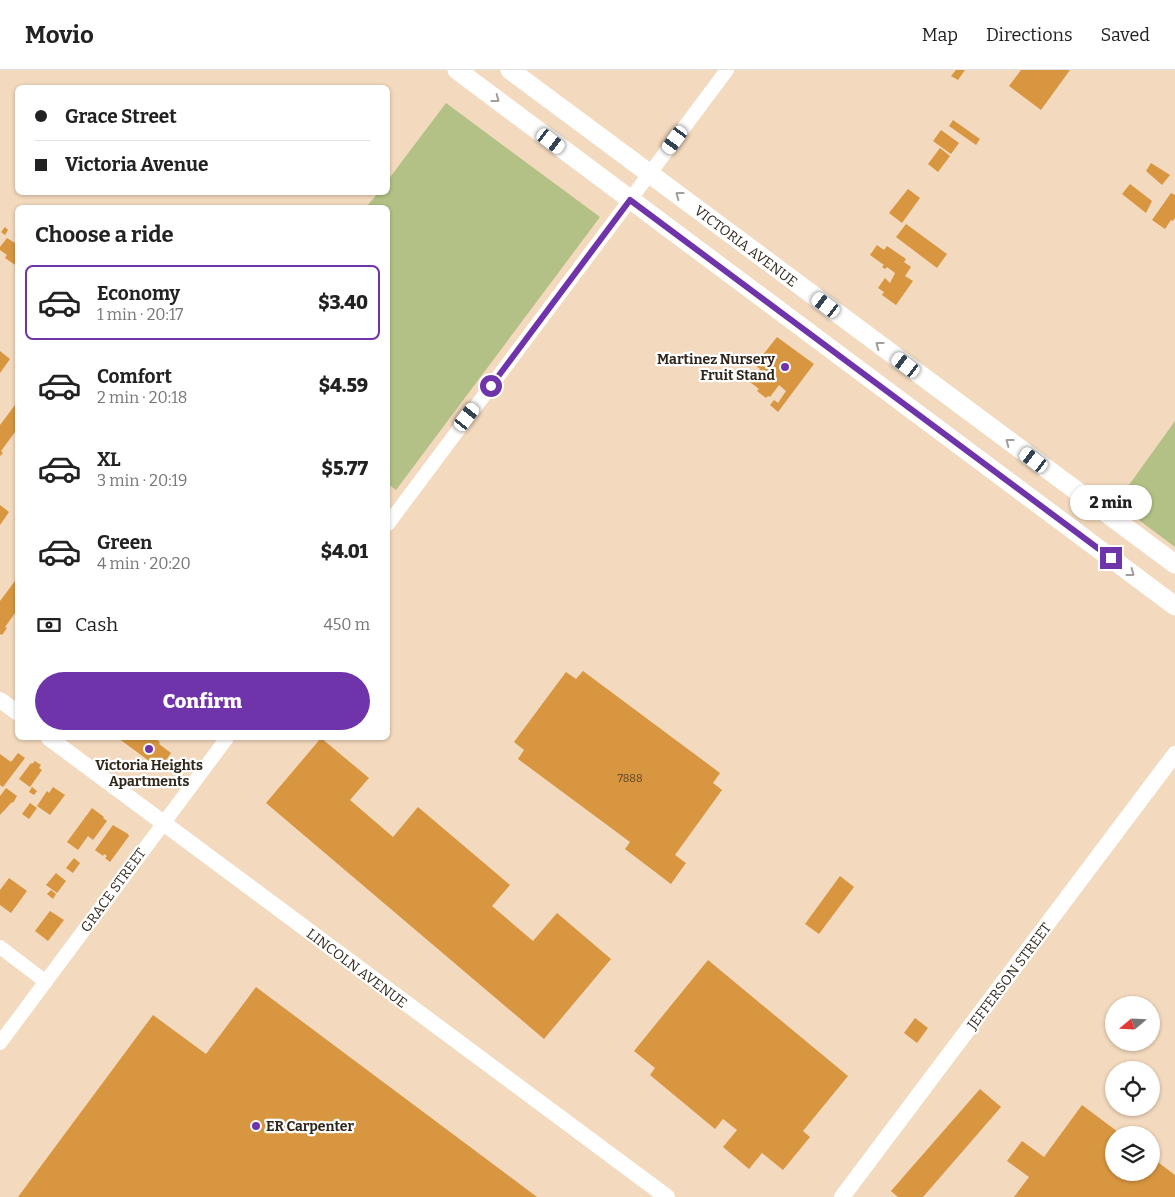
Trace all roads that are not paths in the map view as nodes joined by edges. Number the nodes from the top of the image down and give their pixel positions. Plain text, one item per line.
1 (457, 70) edge
2 (510, 70) edge
3 (727, 70) edge
4 (650, 174) junction
5 (630, 200) junction
6 (392, 509) edge
7 (1175, 564) edge
8 (1175, 606) edge
9 (0, 700) edge
10 (15, 712) edge
11 (52, 740) edge
12 (225, 740) edge
13 (1175, 754) edge
14 (163, 823) junction
15 (0, 947) edge
16 (46, 982) junction
17 (0, 1043) edge
18 (667, 1197) edge
19 (842, 1197) edge

1 -> 5 main road
2 - 4 main road, VICTORIA AVENUE
3 - 4 street
4 - 5 street
7 -> 4 main road, VICTORIA AVENUE
5 - 6 street
5 -> 8 main road
9 - 10 street
11 - 14 street, LINCOLN AVENUE
12 - 14 street, GRACE STREET
13 - 19 street, JEFFERSON STREET
14 - 16 street, GRACE STREET
14 - 18 street, LINCOLN AVENUE
15 - 16 street
16 - 17 street, GRACE STREET

